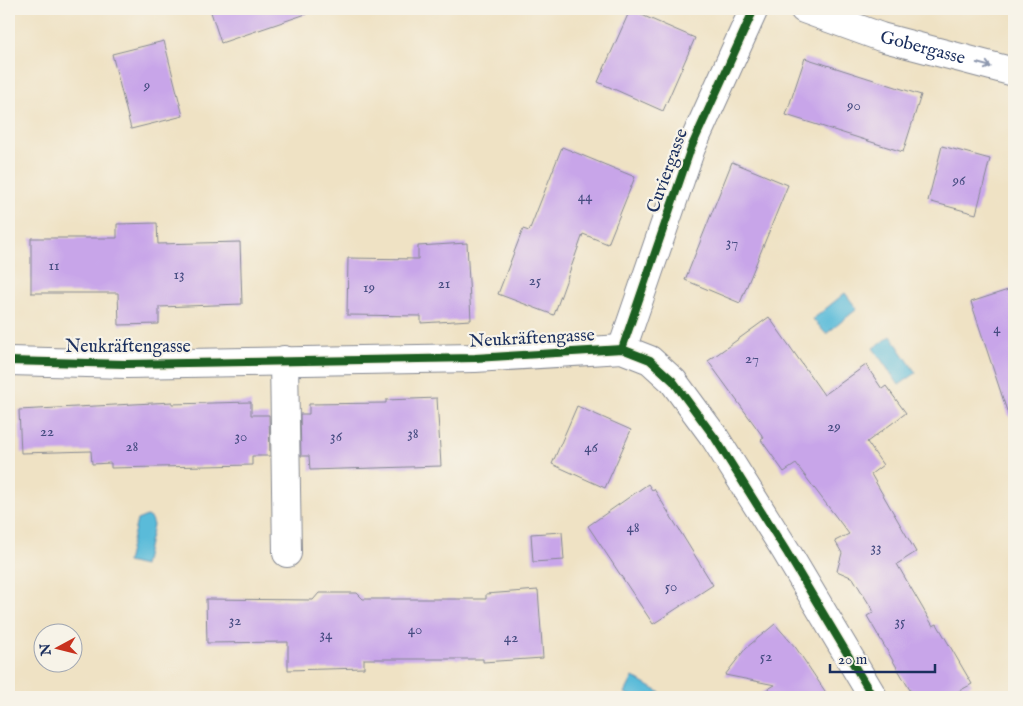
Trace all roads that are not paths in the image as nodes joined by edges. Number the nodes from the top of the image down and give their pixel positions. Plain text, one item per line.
1 (754, 9) edge
2 (804, 9) edge
3 (1014, 72) edge
4 (622, 349) junction
5 (284, 360) junction
6 (9, 361) edge
7 (287, 553) dead end
8 (873, 697) edge

1 - 4 street, Cuviergasse
2 -> 3 street, Gobergasse
4 - 5 street, Neukräftengasse
4 - 8 street, Neukräftengasse
5 - 6 street, Neukräftengasse
5 - 7 street

